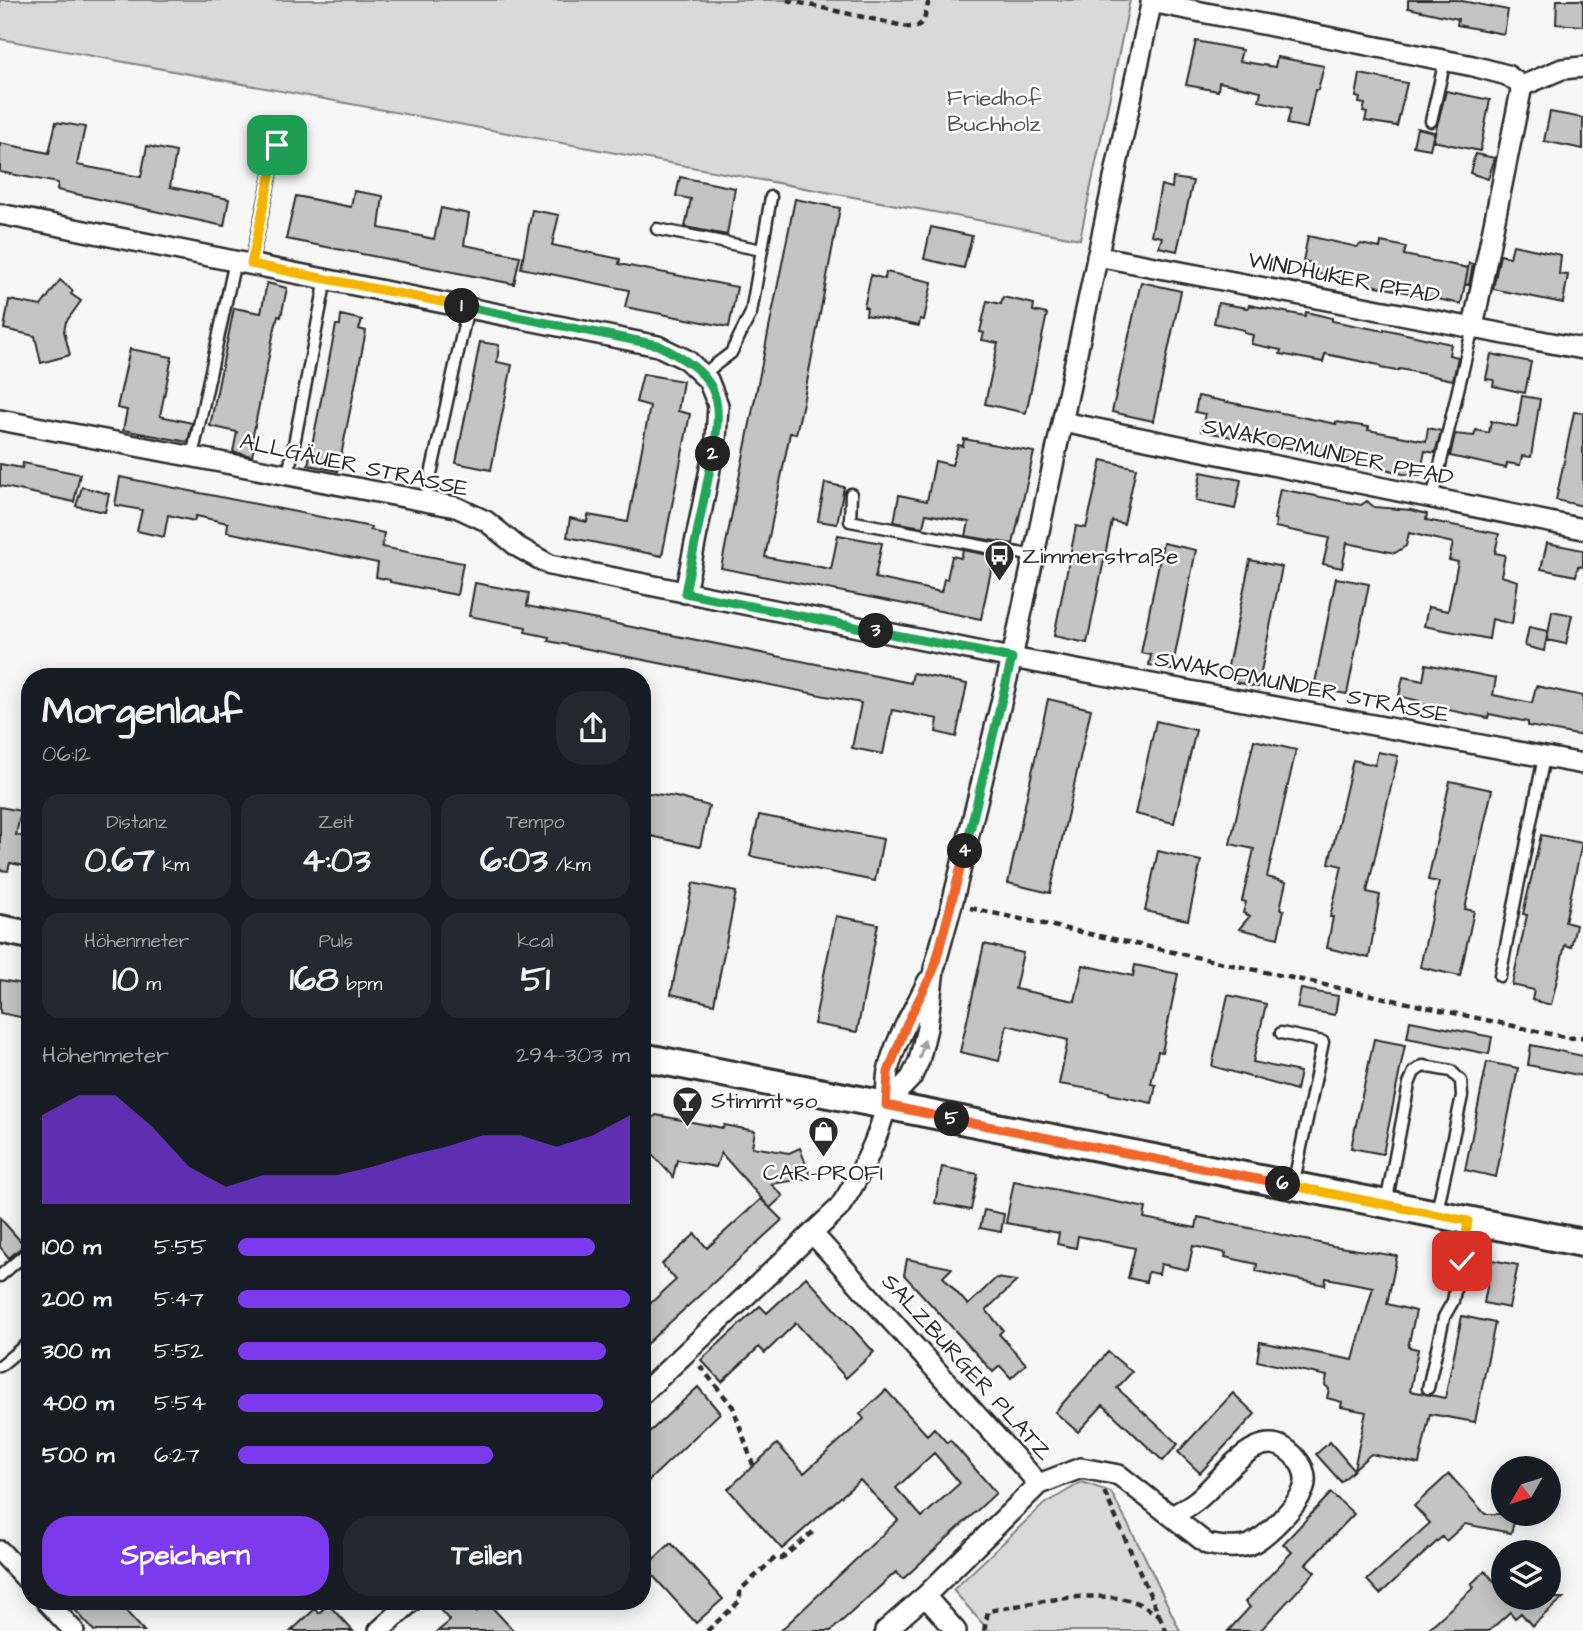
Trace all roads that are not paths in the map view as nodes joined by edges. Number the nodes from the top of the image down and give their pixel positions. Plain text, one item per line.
1 (1152, 1) edge
2 (1445, 60) junction
3 (1583, 67) edge
4 (1522, 86) junction
5 (1431, 121) dead end
6 (277, 145) dead end
7 (771, 197) dead end
8 (0, 214) edge
9 (657, 229) dead end
10 (762, 250) junction
11 (1097, 256) junction
12 (243, 262) junction
13 (326, 279) junction
14 (467, 307) junction
15 (1473, 327) junction
16 (1583, 349) edge
17 (702, 374) junction
18 (0, 420) edge
19 (1063, 422) junction
20 (192, 457) junction
21 (288, 475) junction
22 (851, 494) dead end
23 (1432, 499) junction
24 (425, 501) junction
25 (1583, 529) edge
26 (1034, 555) junction
27 (685, 593) junction
28 (1012, 658) junction
29 (1544, 757) junction
30 (1583, 764) edge
31 (0, 929) edge
32 (21, 933) edge
33 (1500, 976) dead end
34 (1280, 1033) dead end
35 (651, 1059) edge
36 (886, 1105) junction
37 (1293, 1186) junction
38 (1386, 1205) junction
39 (1436, 1215) junction
40 (1468, 1221) junction
41 (813, 1234) junction
42 (1583, 1243) edge
43 (21, 1258) edge
44 (0, 1276) edge
45 (21, 1348) edge
46 (0, 1366) edge
47 (651, 1386) edge
48 (1428, 1388) dead end
49 (1040, 1484) junction
50 (1172, 1516) junction
51 (0, 1551) edge
52 (21, 1573) edge
53 (925, 1596) junction
54 (54, 1610) edge
55 (402, 1610) edge
56 (74, 1631) edge
57 (379, 1631) edge
58 (886, 1631) edge
59 (956, 1631) edge

1 - 2 street
1 - 11 street
2 - 4 street
2 - 5 lane
3 - 4 street
4 - 15 street
6 - 12 lane
7 - 10 lane
8 - 12 street
9 - 10 lane
10 - 17 lane
11 - 15 street, WINDHUKER PFAD
11 - 19 street
12 - 13 street
12 - 20 lane
13 - 14 street
13 - 21 lane
14 - 17 street
14 - 24 lane
15 - 16 street, WINDHUKER PFAD
15 - 23 lane
17 - 27 street
18 - 20 street, ALLGÄUER STRASSE
19 - 23 street, SWAKOPMUNDER PFAD
19 - 26 street
20 - 21 street, ALLGÄUER STRASSE
21 - 24 street, ALLGÄUER STRASSE
22 - 26 lane
23 - 25 street, SWAKOPMUNDER PFAD
24 - 27 street, ALLGÄUER STRASSE
26 - 28 street
27 - 28 street, ALLGÄUER STRASSE
28 - 29 street, SWAKOPMUNDER STRASSE
28 - 36 street
29 - 30 street, SWAKOPMUNDER STRASSE
29 - 33 lane
31 - 32 main road
34 - 37 lane
35 - 36 main road
36 - 37 main road
36 - 41 street
37 - 38 main road
38 - 39 main road
38 - 39 lane
39 - 40 main road
40 - 42 main road
40 - 48 lane
41 - 47 street
41 - 49 street, SALZBURGER PLATZ
43 - 44 lane
45 - 46 lane
49 - 50 street, SALZBURGER PLATZ
49 - 53 street
50 - 50 street, SALZBURGER PLATZ
51 - 52 street
53 - 58 street
53 - 59 street
54 - 56 street
55 - 57 street

